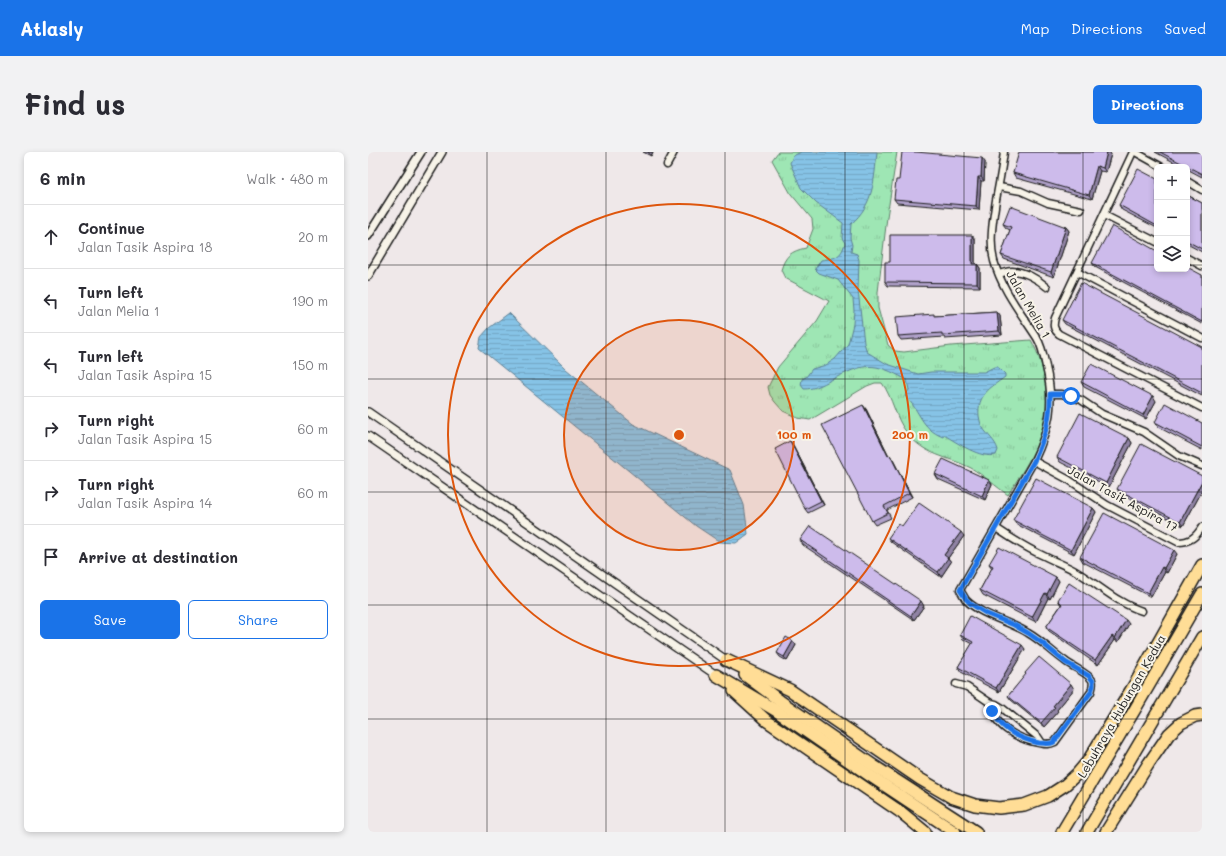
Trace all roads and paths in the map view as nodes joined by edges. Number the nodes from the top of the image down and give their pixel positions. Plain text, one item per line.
1 (421, 152) edge
2 (442, 152) edge
3 (674, 152) edge
4 (1004, 152) edge
5 (1134, 152) edge
6 (667, 164) dead end
7 (1156, 164) edge
8 (1190, 183) edge
9 (999, 187) junction
10 (1202, 190) edge
11 (1081, 210) dead end
12 (1104, 215) junction
13 (368, 236) edge
14 (1154, 240) edge
15 (1190, 260) edge
16 (1202, 266) edge
17 (1077, 272) junction
18 (999, 274) junction
19 (368, 276) edge
20 (1047, 287) dead end
21 (1202, 338) edge
22 (1050, 394) junction
23 (1202, 408) edge
24 (368, 412) edge
25 (368, 436) edge
26 (1034, 461) junction
27 (1202, 466) edge
28 (996, 528) junction
29 (1201, 529) edge
30 (1202, 565) edge
31 (1202, 594) edge
32 (1142, 612) dead end
33 (1202, 637) edge
34 (726, 660) junction
35 (716, 675) junction
36 (956, 684) dead end
37 (989, 702) junction
38 (1202, 715) edge
39 (1042, 743) junction
40 (872, 770) junction
41 (925, 832) edge
42 (955, 832) edge
43 (976, 832) edge
44 (1062, 832) edge
45 (1087, 832) edge
46 (1106, 832) edge

1 - 13 street
2 - 19 street
3 - 6 street
4 - 9 street, Jalan Melia 1
5 - 7 street
5 - 12 street
8 - 10 street
9 - 11 street
9 - 18 street, Jalan Melia 1
12 - 14 street
12 - 17 street
15 - 16 street
17 - 21 street
17 - 23 street
18 - 20 street
18 - 22 street, Jalan Melia 1
22 - 26 street, Jalan Melia 1
22 - 27 street
24 - 34 street
25 - 35 street
26 - 28 street, Jalan Melia 1
26 - 29 street, Jalan Tasik Aspira 17
28 - 32 street
28 - 39 street, Jalan Melia 1
30 - 34 highway
31 - 44 highway, Lebuhraya Hubungan Kedua
33 - 45 highway
34 - 40 highway
35 - 40 highway
35 - 41 highway
36 - 37 street
37 - 39 street
37 - 39 street
38 - 46 highway
40 - 42 highway
40 - 43 highway

